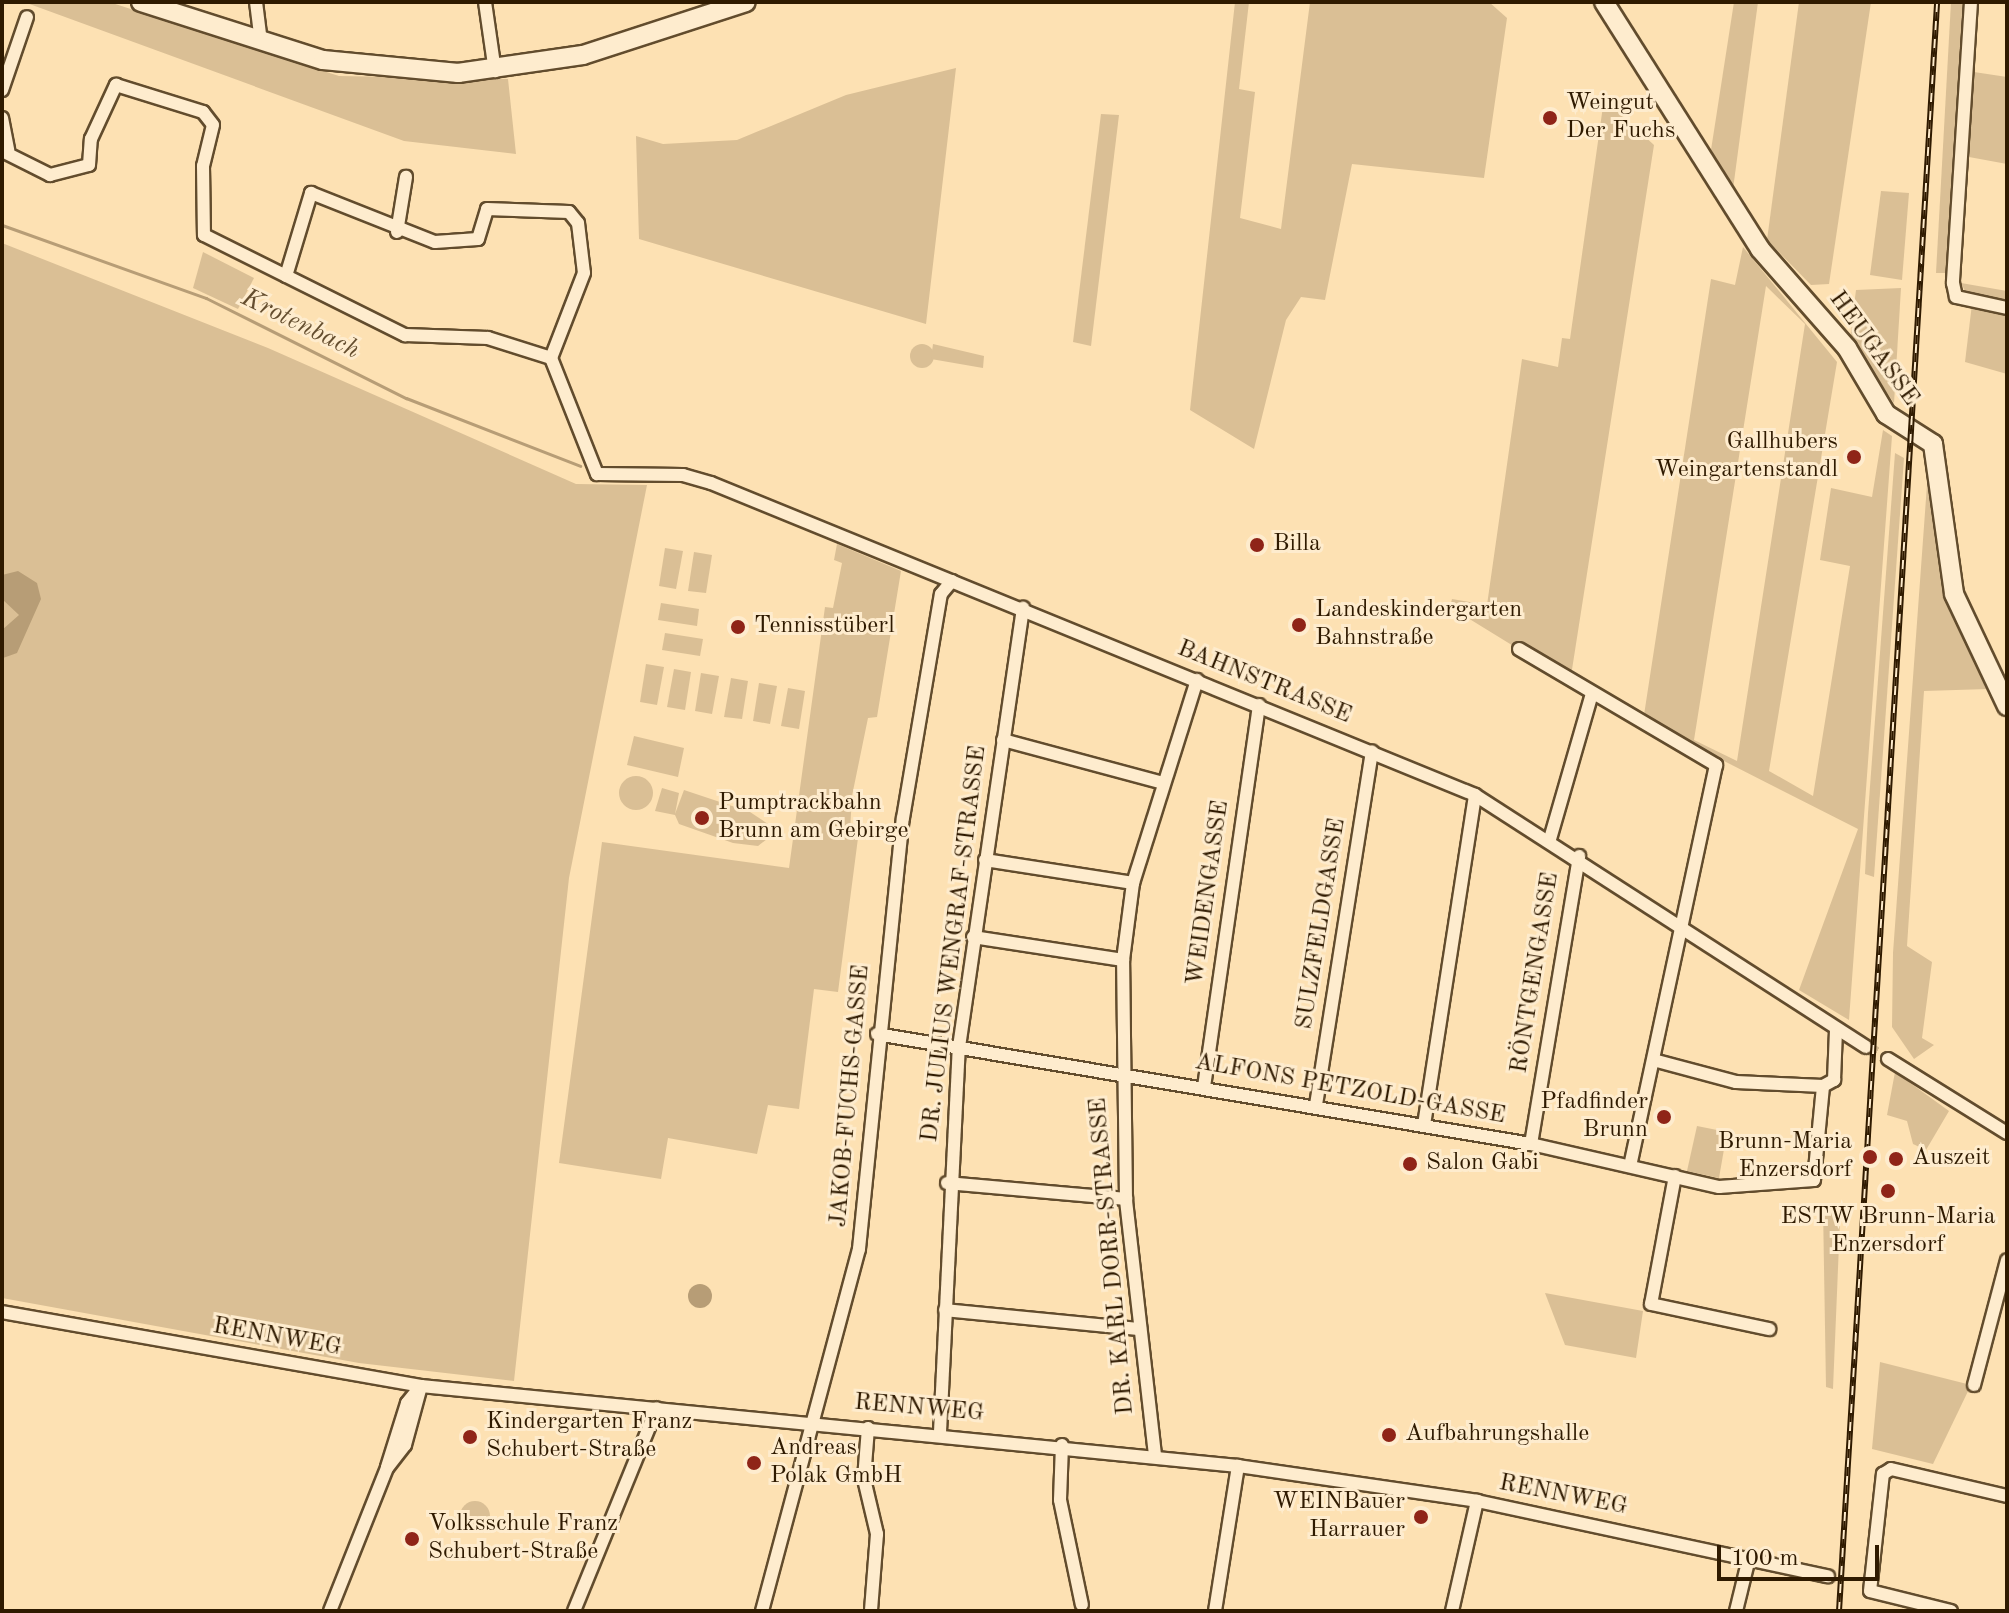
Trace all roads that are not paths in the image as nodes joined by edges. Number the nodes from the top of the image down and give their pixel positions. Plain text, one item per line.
1 (141, 2) edge
2 (256, 2) edge
3 (485, 2) edge
4 (746, 2) edge
5 (1604, 2) edge
6 (1971, 2) edge
7 (27, 17) dead end
8 (261, 42) junction
9 (495, 71) junction
10 (2, 90) edge
11 (2, 118) edge
12 (5, 150) edge
13 (406, 177) dead end
14 (397, 232) junction
15 (286, 276) junction
16 (2007, 308) edge
17 (551, 358) junction
18 (952, 581) junction
19 (1023, 608) junction
20 (1519, 649) dead end
21 (1197, 680) junction
22 (1591, 697) junction
23 (1259, 705) junction
24 (2007, 706) edge
25 (1003, 740) junction
26 (1372, 751) junction
27 (1160, 782) junction
28 (1475, 795) junction
29 (1550, 839) junction
30 (1579, 856) junction
31 (985, 860) junction
32 (1133, 883) junction
33 (1677, 924) junction
34 (973, 937) junction
35 (1123, 960) junction
36 (1836, 1031) junction
37 (877, 1034) junction
38 (959, 1047) junction
39 (1866, 1047) tunnel mouth
40 (1888, 1059) tunnel mouth
41 (1657, 1061) junction
42 (1119, 1073) junction
43 (1823, 1086) junction
44 (1204, 1087) junction
45 (1316, 1105) junction
46 (1424, 1125) junction
47 (2007, 1133) edge
48 (1531, 1144) junction
49 (1630, 1166) junction
50 (1675, 1176) junction
51 (947, 1183) junction
52 (1126, 1199) junction
53 (2007, 1260) edge
54 (945, 1310) junction
55 (2, 1312) edge
56 (1140, 1329) junction
57 (1769, 1329) dead end
58 (1974, 1385) dead end
59 (421, 1386) junction
60 (657, 1408) junction
61 (809, 1422) junction
62 (868, 1428) junction
63 (940, 1432) junction
64 (1062, 1445) junction
65 (1155, 1455) junction
66 (1238, 1466) junction
67 (2007, 1496) edge
68 (1477, 1501) junction
69 (1749, 1558) junction
70 (1828, 1576) dead end
71 (1082, 1605) dead end
72 (330, 1611) edge
73 (574, 1611) edge
74 (762, 1611) edge
75 (871, 1611) edge
76 (1215, 1611) edge
77 (1452, 1611) edge
78 (1736, 1611) edge
79 (1951, 1611) edge

1 - 8 street
2 - 8 street
3 - 9 street
4 - 9 street
5 - 24 street, HEUGASSE
6 - 16 street
7 - 10 street
8 - 9 street
11 - 12 street
12 - 15 street
13 - 14 street
14 - 15 street
14 - 17 street
15 - 17 street
17 - 18 street, BAHNSTRASSE
18 - 19 street, BAHNSTRASSE
18 - 37 street, JAKOB-FUCHS-GASSE
19 - 21 street, BAHNSTRASSE
19 - 25 street, DR. JULIUS WENGRAF-STRASSE
20 - 22 street
21 - 23 street, BAHNSTRASSE
21 - 27 street, DR. KARL DORR-STRASSE
22 - 29 street
22 - 33 street
23 - 26 street, BAHNSTRASSE
23 - 44 street, WEIDENGASSE
25 - 27 street
25 - 31 street, DR. JULIUS WENGRAF-STRASSE
26 - 28 street, BAHNSTRASSE
26 - 45 street, SULZFELDGASSE
27 - 32 street, DR. KARL DORR-STRASSE
28 - 29 street, BAHNSTRASSE
28 - 46 street
29 - 30 street, BAHNSTRASSE
30 - 33 street, BAHNSTRASSE
30 - 48 street, RÖNTGENGASSE
31 - 32 street
31 - 34 street, DR. JULIUS WENGRAF-STRASSE
32 - 35 street, DR. KARL DORR-STRASSE
33 - 36 street, BAHNSTRASSE
33 - 41 street
34 - 35 street
34 - 38 street, DR. JULIUS WENGRAF-STRASSE
35 - 42 street, DR. KARL DORR-STRASSE
36 - 39 street, BAHNSTRASSE
36 - 43 street
37 - 38 street, ALFONS PETZOLD-GASSE
37 - 61 street, JAKOB-FUCHS-GASSE
38 - 42 street, ALFONS PETZOLD-GASSE
38 - 51 street, DR. JULIUS WENGRAF-STRASSE
40 - 47 street
41 - 43 street
41 - 49 street
42 - 44 street, ALFONS PETZOLD-GASSE
42 - 52 street, DR. KARL DORR-STRASSE
43 - 50 street, ALFONS PETZOLD-GASSE
44 - 45 street, ALFONS PETZOLD-GASSE
45 - 46 street, ALFONS PETZOLD-GASSE
46 - 48 street, ALFONS PETZOLD-GASSE
48 - 49 street, ALFONS PETZOLD-GASSE
49 - 50 street, ALFONS PETZOLD-GASSE
50 - 57 street
51 - 52 street
51 - 54 street, DR. JULIUS WENGRAF-STRASSE
52 - 56 street, DR. KARL DORR-STRASSE
53 - 58 street
54 - 56 street
54 - 63 street, DR. JULIUS WENGRAF-STRASSE
55 - 59 street, RENNWEG
56 - 65 street, DR. KARL DORR-STRASSE
59 - 60 street, RENNWEG
59 - 72 street
60 - 61 street, RENNWEG
60 - 73 street
61 - 62 street, RENNWEG
61 - 74 street, JAKOB-FUCHS-GASSE
62 - 63 street, RENNWEG
62 - 75 street
63 - 64 street, RENNWEG
64 - 65 street, RENNWEG
64 - 71 street
65 - 66 street, RENNWEG
66 - 68 street, RENNWEG
66 - 76 street
67 - 79 street
68 - 69 street, RENNWEG
68 - 77 street
69 - 70 street, RENNWEG
69 - 78 street

